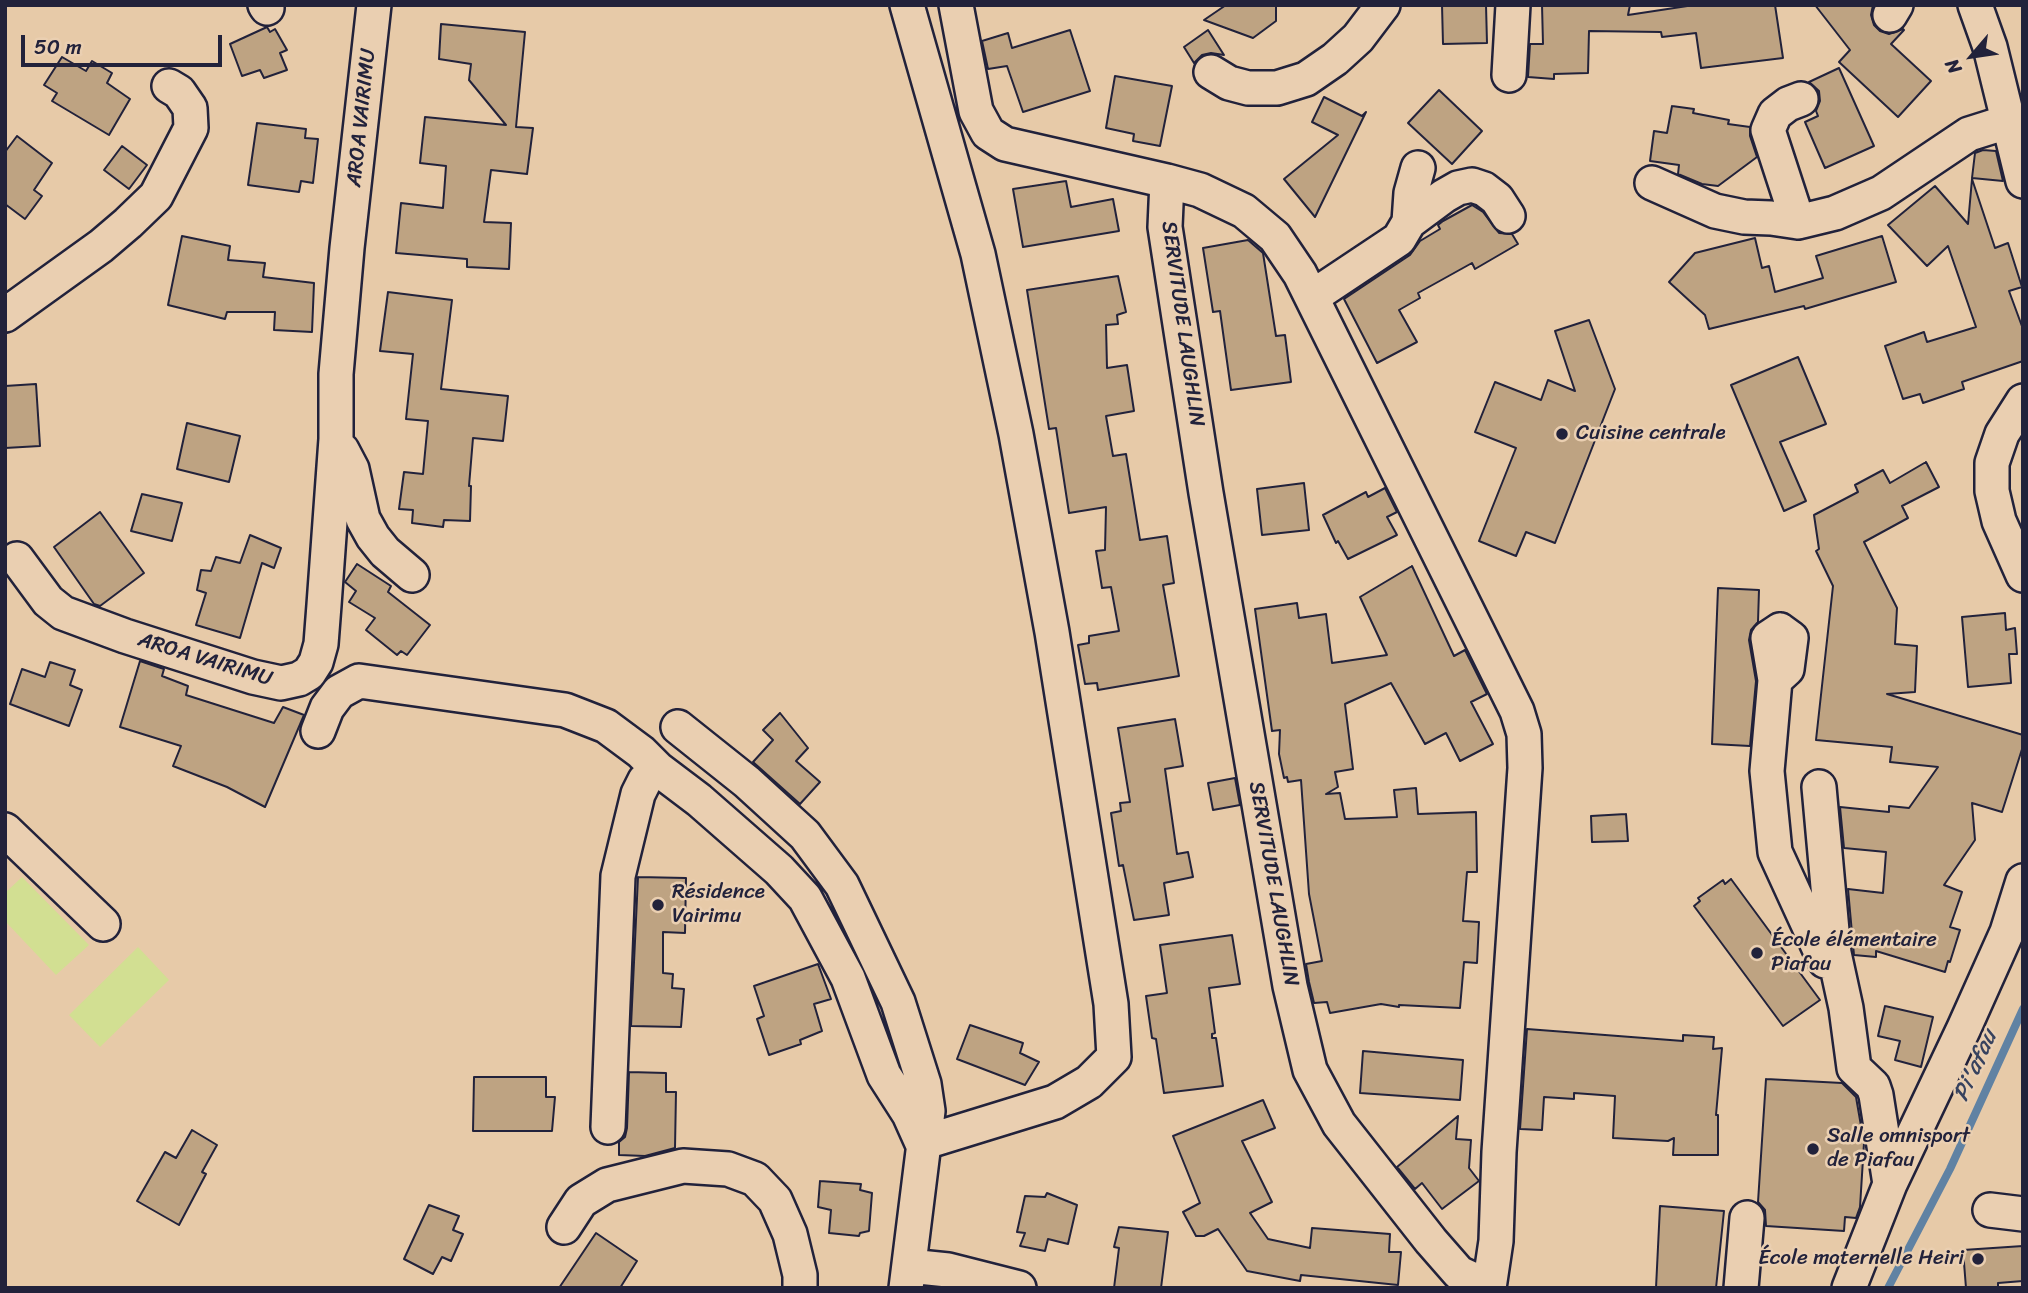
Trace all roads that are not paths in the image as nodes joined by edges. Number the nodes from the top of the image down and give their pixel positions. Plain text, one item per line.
1 (374, 5) edge
2 (907, 5) edge
3 (956, 5) edge
4 (1383, 5) edge
5 (1513, 5) edge
6 (1975, 5) edge
7 (1211, 72) dead end
8 (1509, 75) dead end
9 (170, 86) dead end
10 (1801, 99) dead end
11 (2017, 147) edge
12 (1418, 168) dead end
13 (1167, 181) junction
14 (1653, 183) dead end
15 (1508, 216) dead end
16 (1409, 222) junction
17 (1798, 222) junction
18 (1312, 297) junction
19 (5, 315) edge
20 (2023, 401) edge
21 (335, 439) junction
22 (17, 559) dead end
23 (412, 575) dead end
24 (2023, 575) edge
25 (1775, 680) dead end
26 (678, 727) dead end
27 (318, 731) dead end
28 (658, 769) junction
29 (1819, 787) dead end
30 (5, 830) edge
31 (2023, 881) edge
32 (103, 924) dead end
33 (1846, 1008) junction
34 (608, 1127) dead end
35 (922, 1143) junction
36 (1890, 1184) junction
37 (1990, 1210) dead end
38 (2023, 1214) edge
39 (1747, 1218) dead end
40 (564, 1227) dead end
41 (907, 1277) edge
42 (1489, 1287) edge
43 (800, 1288) edge
44 (1019, 1288) edge
45 (1741, 1288) edge
46 (1849, 1288) edge

1 - 21 street, AROA VAIRIMU
2 - 35 street
3 - 13 street
4 - 7 street
5 - 8 street
6 - 11 street
9 - 19 street
10 - 17 street
11 - 17 street
12 - 16 street
13 - 18 street, SERVITUDE LAUGHLIN
13 - 42 street, SERVITUDE LAUGHLIN
14 - 17 street
15 - 16 street
16 - 18 street
18 - 42 street, SERVITUDE LAUGHLIN
20 - 24 street
21 - 22 street, AROA VAIRIMU
21 - 23 street
25 - 33 street
26 - 35 street
27 - 28 street
28 - 34 street
28 - 35 street
29 - 33 street
30 - 32 street
31 - 36 street
33 - 36 street
35 - 41 street
36 - 46 street
37 - 38 street
39 - 45 street
40 - 43 street
41 - 44 street

